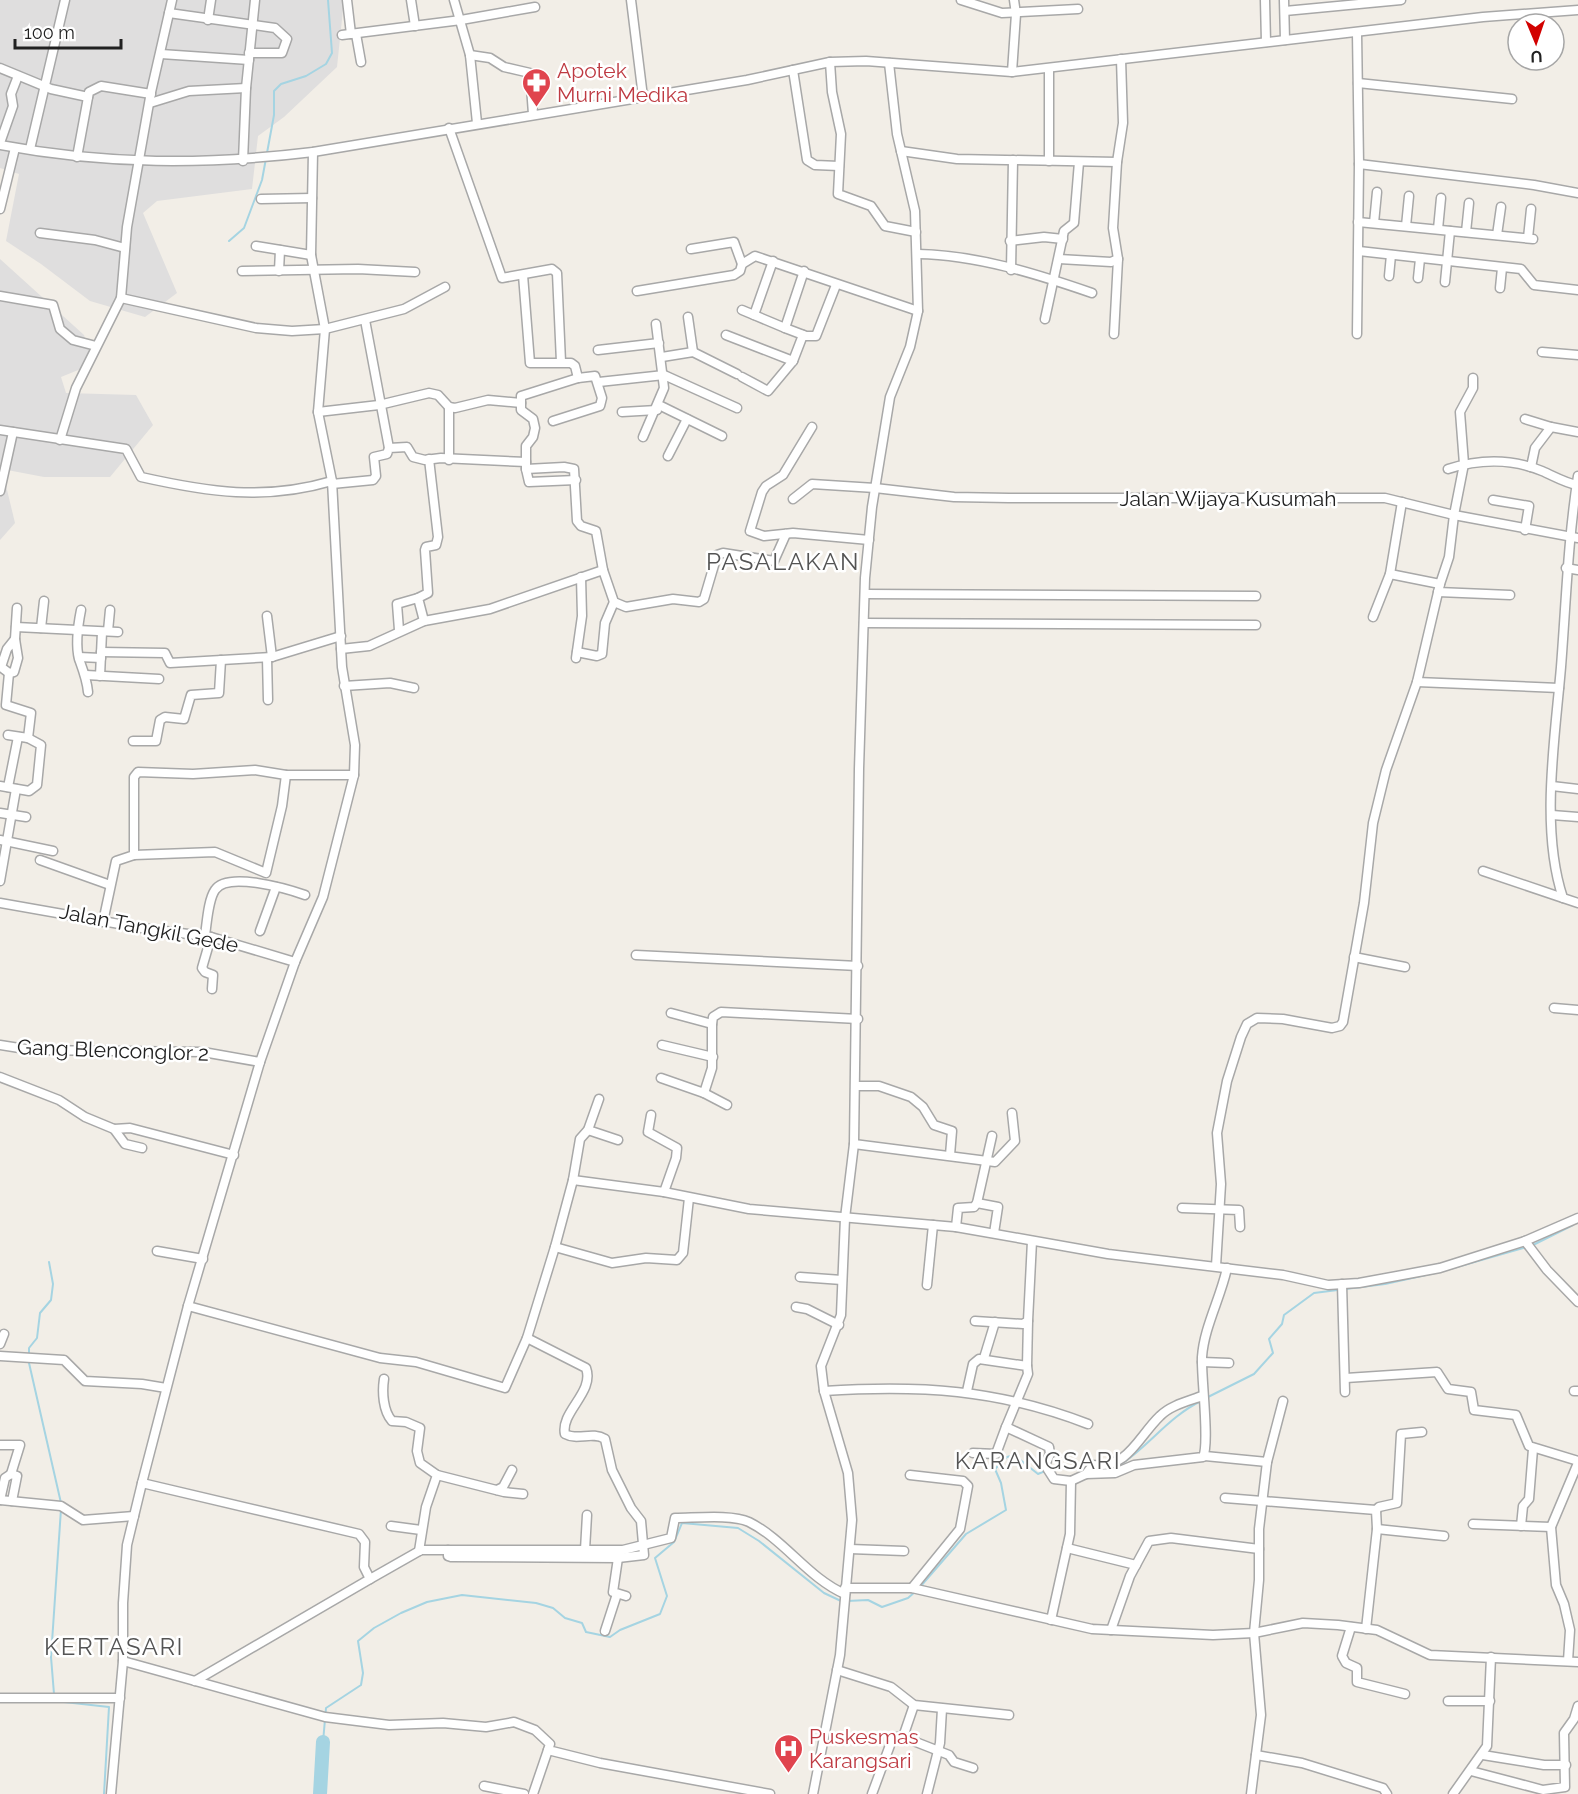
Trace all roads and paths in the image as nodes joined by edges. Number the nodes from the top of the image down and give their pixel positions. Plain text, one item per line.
1 (65, 0) edge
2 (172, 0) edge
3 (211, 0) edge
4 (255, 0) edge
5 (347, 0) edge
6 (411, 0) edge
7 (454, 0) edge
8 (631, 0) edge
9 (962, 0) edge
10 (1014, 0) edge
11 (1265, 0) edge
12 (1284, 0) edge
13 (1401, 0) edge
14 (535, 6) dead end
15 (1078, 9) dead end
16 (1578, 9) edge
17 (1285, 11) junction
18 (169, 13) junction
19 (1016, 14) junction
20 (208, 20) junction
21 (461, 20) junction
22 (250, 26) junction
23 (415, 26) junction
24 (1357, 33) junction
25 (350, 34) junction
26 (1285, 40) junction
27 (1266, 42) junction
28 (161, 54) junction
29 (470, 55) junction
30 (249, 56) junction
31 (1121, 59) junction
32 (361, 62) dead end
33 (830, 62) junction
34 (889, 63) junction
35 (0, 68) edge
36 (1049, 69) junction
37 (793, 70) junction
38 (1012, 72) junction
39 (18, 76) junction
40 (1358, 83) junction
41 (47, 87) junction
42 (246, 88) junction
43 (88, 97) junction
44 (643, 97) junction
45 (150, 98) junction
46 (1512, 99) dead end
47 (533, 114) junction
48 (477, 123) junction
49 (449, 128) junction
50 (0, 144) edge
51 (15, 148) junction
52 (30, 149) junction
53 (313, 152) junction
54 (901, 152) junction
55 (77, 157) junction
56 (243, 160) junction
57 (1013, 160) junction
58 (1049, 160) junction
59 (141, 162) junction
60 (1079, 162) junction
61 (1117, 162) junction
62 (1359, 164) junction
63 (839, 166) junction
64 (1377, 192) dead end
65 (1578, 193) edge
66 (1409, 196) dead end
67 (312, 198) junction
68 (1441, 198) dead end
69 (261, 199) dead end
70 (1469, 203) dead end
71 (1501, 207) dead end
72 (0, 209) edge
73 (1531, 209) dead end
74 (1358, 222) junction
75 (1374, 223) junction
76 (1406, 226) junction
77 (1438, 229) junction
78 (1450, 231) junction
79 (916, 232) junction
80 (1466, 232) junction
81 (40, 234) dead end
82 (1497, 235) junction
83 (1063, 239) junction
84 (1010, 241) junction
85 (256, 246) dead end
86 (125, 248) junction
87 (691, 249) dead end
88 (280, 250) junction
89 (1359, 251) junction
90 (918, 254) junction
91 (311, 255) junction
92 (1391, 255) junction
93 (1059, 259) junction
94 (1118, 259) junction
95 (1420, 259) junction
96 (773, 261) junction
97 (1447, 261) junction
98 (742, 264) junction
99 (1502, 268) junction
100 (1011, 270) junction
101 (242, 271) dead end
102 (279, 271) junction
103 (314, 271) junction
104 (415, 272) dead end
105 (804, 272) junction
106 (523, 275) junction
107 (1389, 276) dead end
108 (1418, 278) dead end
109 (1055, 280) junction
110 (1444, 282) dead end
111 (836, 285) junction
112 (445, 287) dead end
113 (1500, 288) dead end
114 (1578, 290) edge
115 (637, 291) dead end
116 (1092, 293) dead end
117 (0, 296) edge
118 (121, 298) junction
119 (742, 310) dead end
120 (918, 311) junction
121 (754, 315) junction
122 (688, 317) dead end
123 (1045, 319) dead end
124 (364, 320) junction
125 (656, 324) dead end
126 (785, 328) junction
127 (325, 329) junction
128 (1114, 334) dead end
129 (1357, 334) dead end
130 (726, 335) dead end
131 (803, 335) junction
132 (659, 343) junction
133 (96, 346) junction
134 (598, 350) dead end
135 (693, 352) junction
136 (1542, 352) dead end
137 (1578, 355) edge
138 (662, 357) junction
139 (793, 361) junction
140 (561, 362) junction
141 (664, 375) junction
142 (578, 378) junction
143 (1473, 378) dead end
144 (599, 382) junction
145 (521, 403) junction
146 (379, 405) junction
147 (449, 407) junction
148 (658, 407) junction
149 (737, 408) dead end
150 (318, 412) junction
151 (622, 412) dead end
152 (687, 419) junction
153 (1525, 419) dead end
154 (553, 421) dead end
155 (1551, 427) junction
156 (812, 428) dead end
157 (0, 430) edge
158 (13, 432) junction
159 (1578, 432) edge
160 (722, 436) dead end
161 (643, 437) dead end
162 (60, 440) junction
163 (389, 448) junction
164 (668, 456) dead end
165 (429, 459) junction
166 (450, 460) junction
167 (1464, 464) junction
168 (526, 465) junction
169 (1531, 467) junction
170 (1448, 468) dead end
171 (576, 480) junction
172 (1577, 480) edge
173 (332, 482) junction
174 (874, 488) junction
175 (0, 490) edge
176 (793, 499) dead end
177 (1493, 500) dead end
178 (1402, 502) junction
179 (1454, 515) junction
180 (1525, 530) junction
181 (786, 534) junction
182 (1574, 538) edge
183 (869, 540) junction
184 (1566, 568) junction
185 (603, 570) junction
186 (1578, 570) edge
187 (1389, 574) junction
188 (581, 578) junction
189 (1439, 588) junction
190 (865, 594) junction
191 (1510, 595) dead end
192 (1256, 596) dead end
193 (418, 598) junction
194 (44, 600) dead end
195 (614, 602) junction
196 (17, 608) dead end
197 (81, 610) dead end
198 (110, 610) dead end
199 (267, 616) dead end
200 (1373, 617) dead end
201 (424, 621) junction
202 (864, 623) junction
203 (1256, 625) dead end
204 (16, 627) junction
205 (40, 628) junction
206 (399, 630) junction
207 (77, 631) junction
208 (109, 632) junction
209 (340, 636) junction
210 (15, 639) junction
211 (341, 649) junction
212 (101, 655) junction
213 (79, 657) junction
214 (269, 657) junction
215 (222, 660) junction
216 (9, 673) junction
217 (86, 675) junction
218 (100, 676) junction
219 (159, 679) dead end
220 (1417, 682) junction
221 (344, 686) junction
222 (414, 688) dead end
223 (1559, 688) junction
224 (88, 692) dead end
225 (268, 700) dead end
226 (8, 735) dead end
227 (18, 737) junction
228 (28, 738) junction
229 (133, 741) dead end
230 (286, 775) junction
231 (354, 775) junction
232 (1552, 786) junction
233 (8, 787) edge
234 (1578, 789) edge
235 (0, 813) edge
236 (12, 815) junction
237 (1552, 815) junction
238 (26, 817) dead end
239 (1578, 817) edge
240 (3, 841) edge
241 (53, 851) dead end
242 (134, 855) junction
243 (40, 860) dead end
244 (1483, 871) dead end
245 (0, 881) edge
246 (110, 885) junction
247 (276, 887) junction
248 (305, 895) dead end
249 (1563, 898) junction
250 (0, 903) edge
251 (1578, 903) edge
252 (103, 922) junction
253 (260, 931) dead end
254 (208, 936) junction
255 (636, 955) dead end
256 (1354, 957) junction
257 (296, 962) junction
258 (858, 966) junction
259 (1405, 967) dead end
260 (212, 989) dead end
261 (1554, 1008) dead end
262 (1578, 1010) edge
263 (671, 1013) dead end
264 (858, 1019) junction
265 (712, 1024) junction
266 (0, 1045) edge
267 (662, 1045) dead end
268 (713, 1057) junction
269 (260, 1062) junction
270 (0, 1077) edge
271 (661, 1078) dead end
272 (857, 1086) junction
273 (704, 1093) junction
274 (599, 1099) dead end
275 (727, 1105) dead end
276 (1012, 1113) dead end
277 (651, 1115) dead end
278 (114, 1130) junction
279 (588, 1130) junction
280 (992, 1136) dead end
281 (618, 1140) dead end
282 (854, 1144) junction
283 (142, 1148) dead end
284 (234, 1155) junction
285 (950, 1155) junction
286 (987, 1161) junction
287 (573, 1180) junction
288 (664, 1192) junction
289 (689, 1198) junction
290 (977, 1203) junction
291 (1182, 1208) dead end
292 (1219, 1210) junction
293 (845, 1218) junction
294 (1578, 1218) edge
295 (933, 1225) junction
296 (956, 1227) junction
297 (1240, 1227) dead end
298 (994, 1233) junction
299 (1032, 1241) junction
300 (1528, 1245) junction
301 (555, 1247) junction
302 (157, 1251) dead end
303 (203, 1259) junction
304 (1216, 1266) junction
305 (1227, 1268) junction
306 (800, 1277) dead end
307 (842, 1280) junction
308 (927, 1285) dead end
309 (1343, 1288) junction
310 (1578, 1302) edge
311 (188, 1306) junction
312 (796, 1307) dead end
313 (975, 1321) dead end
314 (1028, 1321) junction
315 (995, 1322) junction
316 (839, 1325) junction
317 (4, 1334) dead end
318 (527, 1338) junction
319 (0, 1344) edge
320 (0, 1356) edge
321 (984, 1358) junction
322 (1202, 1362) junction
323 (1229, 1363) dead end
324 (1027, 1366) junction
325 (1346, 1378) junction
326 (384, 1379) dead end
327 (166, 1388) junction
328 (967, 1391) junction
329 (824, 1392) junction
330 (1345, 1392) dead end
331 (1202, 1398) junction
332 (1017, 1400) junction
333 (1283, 1401) dead end
334 (1088, 1424) dead end
335 (1006, 1427) junction
336 (1422, 1432) dead end
337 (0, 1445) edge
338 (1533, 1449) junction
339 (973, 1453) dead end
340 (1205, 1456) junction
341 (1267, 1462) junction
342 (1578, 1462) edge
343 (1113, 1469) junction
344 (512, 1470) dead end
345 (11, 1474) junction
346 (437, 1474) junction
347 (910, 1475) dead end
348 (1071, 1481) junction
349 (142, 1483) junction
350 (497, 1490) junction
351 (523, 1494) dead end
352 (1225, 1498) dead end
353 (0, 1500) edge
354 (1262, 1500) junction
355 (12, 1501) junction
356 (1376, 1510) junction
357 (587, 1515) dead end
358 (134, 1516) junction
359 (1473, 1524) dead end
360 (391, 1526) dead end
361 (1521, 1526) junction
362 (1551, 1527) junction
363 (1377, 1529) junction
364 (421, 1530) junction
365 (1444, 1536) dead end
366 (649, 1542) junction
367 (1067, 1548) junction
368 (850, 1549) junction
369 (1259, 1549) junction
370 (419, 1551) junction
371 (904, 1551) dead end
372 (590, 1553) junction
373 (618, 1558) junction
374 (1136, 1565) junction
375 (370, 1579) junction
376 (913, 1588) junction
377 (845, 1596) junction
378 (1051, 1620) junction
379 (1351, 1627) junction
380 (1366, 1629) junction
381 (1111, 1630) junction
382 (604, 1631) dead end
383 (1254, 1634) junction
384 (1491, 1657) junction
385 (123, 1661) junction
386 (1568, 1661) junction
387 (1578, 1662) edge
388 (837, 1670) junction
389 (195, 1681) junction
390 (1405, 1694) dead end
391 (0, 1698) edge
392 (113, 1699) junction
393 (1448, 1701) dead end
394 (1490, 1701) junction
395 (914, 1705) junction
396 (1578, 1706) edge
397 (942, 1709) junction
398 (1009, 1716) dead end
399 (903, 1737) junction
400 (548, 1750) junction
401 (939, 1752) junction
402 (1256, 1755) junction
403 (1483, 1755) junction
404 (1566, 1765) junction
405 (973, 1768) dead end
406 (1471, 1771) junction
407 (484, 1786) dead end
408 (111, 1794) edge
409 (524, 1794) edge
410 (533, 1794) edge
411 (770, 1794) edge
412 (813, 1794) edge
413 (872, 1794) edge
414 (927, 1794) edge
415 (1251, 1794) edge
416 (1387, 1794) edge
417 (1454, 1794) edge

1 - 41 street
2 - 18 street
3 - 20 street
4 - 22 street
5 - 25 street
6 - 23 street
7 - 21 street
8 - 44 street
9 - 19 street
10 - 19 street
11 - 27 street
12 - 17 street
13 - 17 street
14 - 21 street
15 - 19 street
16 - 24 street
17 - 26 street
18 - 20 street
18 - 28 street
19 - 38 street
20 - 22 street
21 - 23 street
21 - 29 street
22 - 30 street
22 - 30 street
23 - 25 street
24 - 26 street
24 - 40 street
25 - 32 street
26 - 27 street
27 - 31 street
28 - 30 street
28 - 45 street
29 - 47 street
29 - 48 street
30 - 42 street
31 - 36 street
31 - 61 street
33 - 34 street
33 - 37 street
33 - 63 street
34 - 38 street
34 - 54 street
35 - 39 street
36 - 38 street
36 - 58 street
37 - 44 street
37 - 63 street
39 - 41 street
39 - 50 street
40 - 46 street
40 - 62 street
41 - 43 street
41 - 52 street
42 - 45 street
42 - 56 street
43 - 45 street
43 - 55 street
44 - 47 street
45 - 59 street
47 - 48 street
48 - 49 street
49 - 53 street
49 - 106 street
50 - 51 street
51 - 52 street
51 - 72 street
52 - 55 street
53 - 56 street
53 - 67 street
54 - 57 street
54 - 79 street
55 - 59 street
56 - 59 street
57 - 58 street
57 - 84 street
58 - 60 street
59 - 86 street
60 - 61 street
60 - 83 street
61 - 94 street
62 - 65 street
62 - 74 street
63 - 79 street
64 - 75 street
66 - 76 street
67 - 69 street
67 - 91 street
68 - 77 street
70 - 80 street
71 - 82 street
73 - 82 street
74 - 75 street
74 - 89 street
75 - 76 street
76 - 77 street
77 - 78 street
78 - 80 street
78 - 97 street
79 - 90 street
80 - 82 street
81 - 86 street
83 - 84 street
83 - 93 street
84 - 100 street
85 - 88 street
86 - 118 street
87 - 98 street
88 - 91 street
88 - 102 street
89 - 92 street
89 - 129 street
90 - 100 street
90 - 120 street
91 - 103 street
92 - 95 street
92 - 107 street
93 - 94 street
93 - 109 street
94 - 128 street
95 - 97 street
95 - 108 street
96 - 98 street
96 - 105 street
96 - 121 street
97 - 99 street
97 - 110 street
98 - 115 street
99 - 113 street
99 - 114 street
100 - 109 street
101 - 102 street
102 - 103 street
103 - 104 street
103 - 127 street
105 - 111 street
105 - 126 street
106 - 140 street
106 - 140 street
109 - 116 street
109 - 123 street
111 - 120 street
111 - 131 street
112 - 124 street
117 - 133 street
118 - 127 street
118 - 133 street
119 - 121 street
120 - 174 street
121 - 126 street
122 - 135 street
124 - 127 street
124 - 146 street
125 - 132 street
126 - 131 street
127 - 150 street
130 - 139 street
131 - 139 street
132 - 134 street
132 - 138 street
133 - 162 street
135 - 138 street
135 - 139 street
136 - 137 street
138 - 141 street
140 - 142 street
141 - 144 street
141 - 148 street
141 - 149 street
142 - 144 street
142 - 145 street
143 - 167 street
144 - 154 street
145 - 147 street
145 - 168 street
146 - 147 street
146 - 150 street
146 - 163 street
147 - 166 street
148 - 151 street
148 - 152 street
148 - 161 street
150 - 173 street
152 - 160 street
152 - 164 street
153 - 155 street
155 - 159 street
155 - 169 street
156 - 181 street
157 - 158 street
158 - 162 street
158 - 175 street
162 - 173 street
163 - 165 street
163 - 173 street
165 - 166 street
165 - 193 street
166 - 168 street
167 - 169 street
167 - 170 street
167 - 179 street
168 - 171 street
168 - 171 street
169 - 172 street
171 - 185 street
172 - 182 street
173 - 209 street
174 - 176 street, Jalan Wijaya Kusumah
174 - 178 street, Jalan Wijaya Kusumah
174 - 183 street
177 - 180 street
178 - 179 street, Jalan Wijaya Kusumah
178 - 187 street
179 - 180 street, Jalan Wijaya Kusumah
179 - 189 street
180 - 182 street, Jalan Wijaya Kusumah
181 - 183 street
181 - 195 street
182 - 184 street
183 - 190 street
184 - 186 street
184 - 223 street
185 - 188 street
185 - 195 street
187 - 189 street
187 - 200 street
188 - 195 street
188 - 201 street
189 - 191 street
189 - 220 street
190 - 192 street
190 - 202 street
193 - 201 street
193 - 206 street
194 - 205 street
196 - 204 street
197 - 207 street
198 - 208 street
199 - 214 street
201 - 206 street
202 - 203 street
202 - 258 street
204 - 205 street
204 - 210 street
205 - 207 street
206 - 211 street
207 - 208 street
207 - 213 street
208 - 212 street
209 - 211 street
209 - 214 street
210 - 216 street
210 - 216 street
211 - 221 street
212 - 213 street
212 - 215 street
212 - 218 street
213 - 217 street
214 - 215 street
214 - 225 street
215 - 229 street
216 - 228 street
217 - 218 street
217 - 224 street
218 - 219 street
220 - 223 street
220 - 256 street
221 - 222 street
221 - 231 street
223 - 232 street
226 - 227 street
227 - 228 street
227 - 233 street
228 - 233 street
230 - 231 street
230 - 242 street
230 - 242 street
231 - 257 street
232 - 234 street
232 - 237 street
233 - 236 street
235 - 236 street
236 - 238 street
236 - 240 street
237 - 239 street
237 - 249 street
240 - 241 street
240 - 245 street
242 - 246 street
243 - 246 street
244 - 249 street
246 - 252 street
247 - 248 street
247 - 253 street
247 - 254 street
249 - 251 street
250 - 252 street, Jalan Tangkil Gede
252 - 254 street, Jalan Tangkil Gede
254 - 257 street, Jalan Tangkil Gede
254 - 260 street
255 - 258 street
256 - 259 street
256 - 292 street
257 - 269 street
258 - 264 street
261 - 262 street
263 - 265 street
264 - 265 street
264 - 272 street
265 - 268 street
266 - 269 street, Gang Blenconglor 2
267 - 268 street
268 - 273 street
269 - 284 street
270 - 278 street
271 - 273 street
272 - 282 street
272 - 285 street
273 - 275 street
274 - 279 street
276 - 286 street
277 - 288 street
278 - 283 street
278 - 284 street
279 - 281 street
279 - 287 street
280 - 286 street
282 - 285 street
282 - 293 street
284 - 303 street
285 - 286 street
286 - 290 street
287 - 288 street
287 - 301 street
288 - 289 street
289 - 293 street
289 - 301 street
290 - 296 street
290 - 298 street
291 - 292 street
292 - 297 street
292 - 304 street
293 - 295 street
293 - 307 street
294 - 300 street
295 - 296 street
295 - 308 street
296 - 298 street
298 - 299 street
299 - 304 street
299 - 314 street
300 - 309 street
300 - 310 street
301 - 318 street
302 - 303 street
303 - 311 street
304 - 305 street
305 - 309 street
305 - 322 street
306 - 307 street
307 - 316 street
309 - 325 street
311 - 318 street
311 - 327 street
312 - 316 street
313 - 315 street
314 - 315 street
314 - 324 street
315 - 321 street
316 - 329 street
317 - 319 street
318 - 366 street
320 - 327 street
321 - 324 street
321 - 328 street
322 - 323 street
322 - 331 street
324 - 332 street
325 - 330 street
325 - 338 street
326 - 346 street
327 - 349 street
328 - 329 street
328 - 332 street
329 - 368 street
331 - 340 street
331 - 343 street
332 - 334 street
332 - 335 street
333 - 341 street
335 - 339 street
335 - 348 street
336 - 356 street
337 - 345 street
338 - 342 street
338 - 361 street
340 - 341 street
340 - 343 street
341 - 354 street
342 - 362 street
343 - 348 street
344 - 350 street
345 - 353 street
345 - 355 street
346 - 350 street
346 - 364 street
347 - 376 street
348 - 367 street
349 - 358 street
349 - 375 street
350 - 351 street
352 - 354 street
353 - 355 street
354 - 356 street
354 - 369 street
355 - 358 street
356 - 363 street
357 - 372 street
358 - 385 street
359 - 361 street
360 - 364 street
361 - 362 street
362 - 386 street
363 - 365 street
363 - 380 street
364 - 370 street
366 - 372 street
366 - 373 street
366 - 377 street
367 - 374 street
367 - 378 street
368 - 371 street
368 - 377 street
369 - 374 street
369 - 383 street
370 - 372 street
370 - 375 street
372 - 373 street
373 - 382 street
374 - 381 street
375 - 389 street
376 - 377 street
376 - 378 street
377 - 388 street
378 - 381 street
379 - 380 street
379 - 383 street
379 - 390 street
380 - 384 street
381 - 383 street
383 - 402 street
384 - 386 street
384 - 394 street
385 - 389 street
385 - 392 street
386 - 387 street
388 - 395 street
388 - 412 street
389 - 400 street
391 - 392 street
392 - 408 street
393 - 394 street
394 - 403 street
395 - 397 street
395 - 399 street
396 - 404 street
397 - 398 street
397 - 401 street
399 - 401 street
399 - 413 street
400 - 410 street
400 - 411 street
401 - 405 street
401 - 414 street
402 - 415 street
402 - 416 street
403 - 404 street
403 - 406 street
404 - 406 street
406 - 417 street
407 - 409 street

